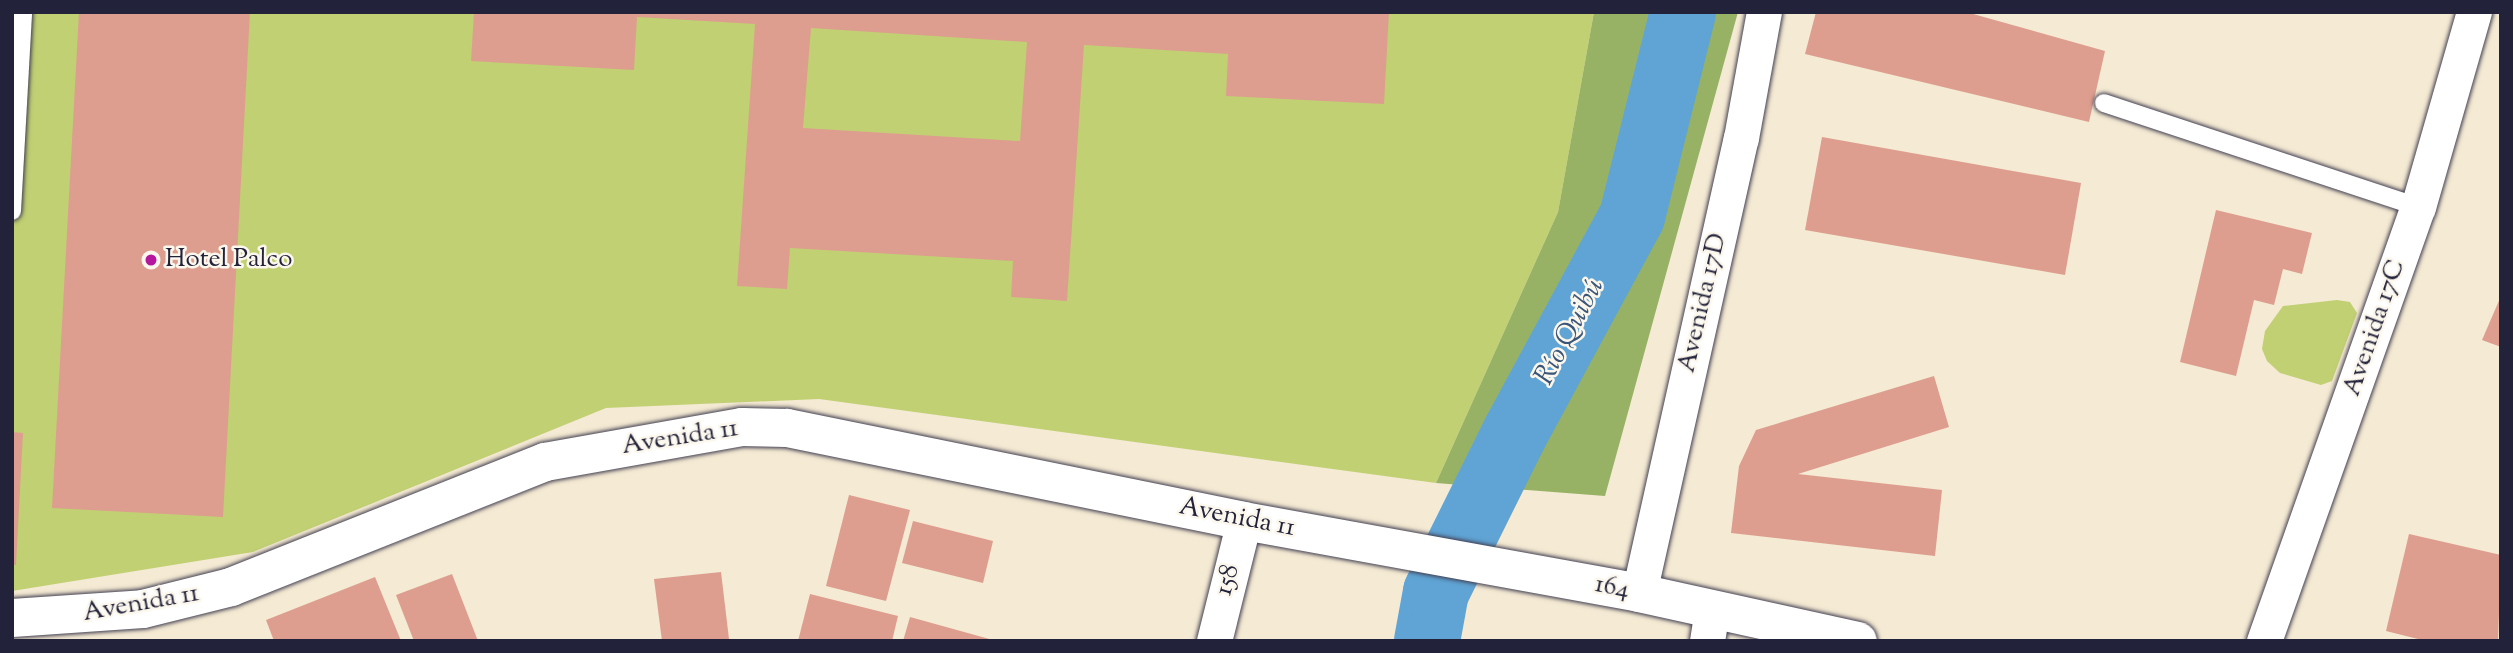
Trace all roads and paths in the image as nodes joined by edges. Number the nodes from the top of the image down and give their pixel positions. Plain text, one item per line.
1 (23, 12) edge
2 (1763, 12) edge
3 (2474, 12) edge
4 (2104, 103) dead end
5 (2418, 207) junction
6 (12, 211) edge
7 (1244, 521) junction
8 (1365, 542) joint
9 (1639, 593) junction
10 (12, 618) edge
11 (1710, 625) edge
12 (1214, 641) edge
13 (1858, 641) edge
14 (2264, 641) edge

1 - 6 lane
2 - 9 street, Avenida 17D
3 - 5 street, Avenida 17C
4 - 5 lane
5 - 14 street, Avenida 17C
7 - 8 street, Avenida 11
7 - 10 street, Avenida 11
7 - 12 street, 158
8 - 9 street, 164
9 - 11 street, 164
11 - 13 street, 164

